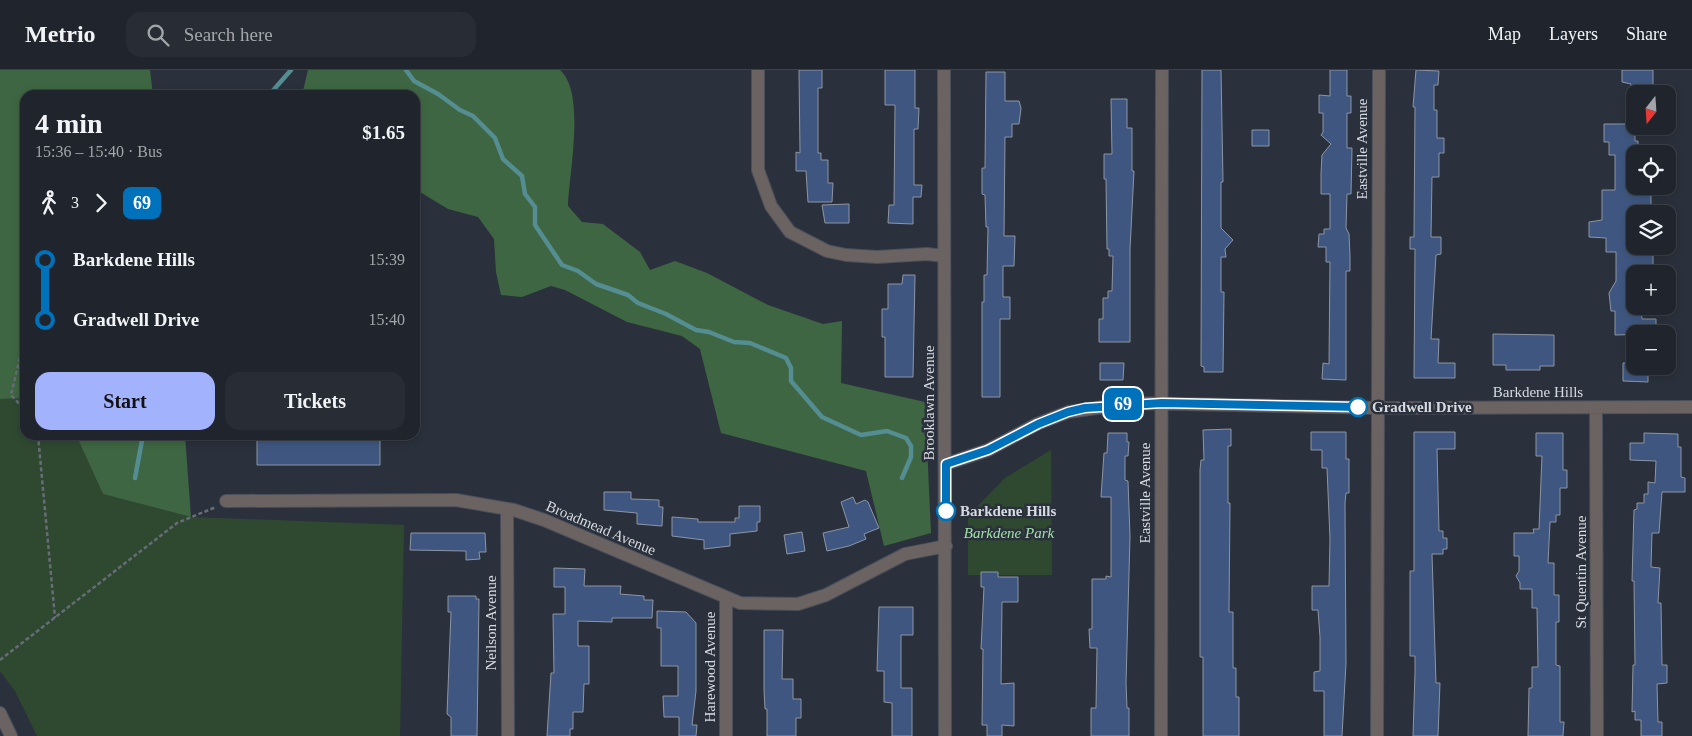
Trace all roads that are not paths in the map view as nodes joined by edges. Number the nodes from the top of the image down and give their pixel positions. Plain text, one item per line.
1 (758, 70) edge
2 (944, 70) edge
3 (1162, 70) edge
4 (1379, 70) edge
5 (944, 256) junction
6 (1162, 403) junction
7 (1692, 407) edge
8 (1378, 408) junction
9 (1596, 409) junction
10 (946, 464) junction
11 (226, 501) road end
12 (507, 510) junction
13 (946, 546) junction
14 (726, 598) junction
15 (0, 713) edge
16 (11, 736) edge
17 (508, 736) edge
18 (726, 736) edge
19 (945, 736) edge
20 (1161, 736) edge
21 (1377, 736) edge
22 (1597, 736) edge

1 - 5 street
2 - 5 street, Brooklawn Avenue
3 - 6 street, Eastville Avenue
4 - 8 street, Eastville Avenue
5 - 10 street, Brooklawn Avenue
6 - 8 street, Barkdene Hills
6 - 10 street, Barkdene Hills
6 - 20 street, Eastville Avenue
7 - 9 street, Barkdene Hills
8 - 9 street, Barkdene Hills
8 - 21 street
9 - 22 street, St Quentin Avenue
10 - 13 street, Brooklawn Avenue
11 - 12 street, Broadmead Avenue
12 - 14 street, Broadmead Avenue
12 - 17 street, Neilson Avenue
13 - 14 street, Broadmead Avenue
13 - 19 street, Brooklawn Avenue
14 - 18 street, Harewood Avenue
15 - 16 street

